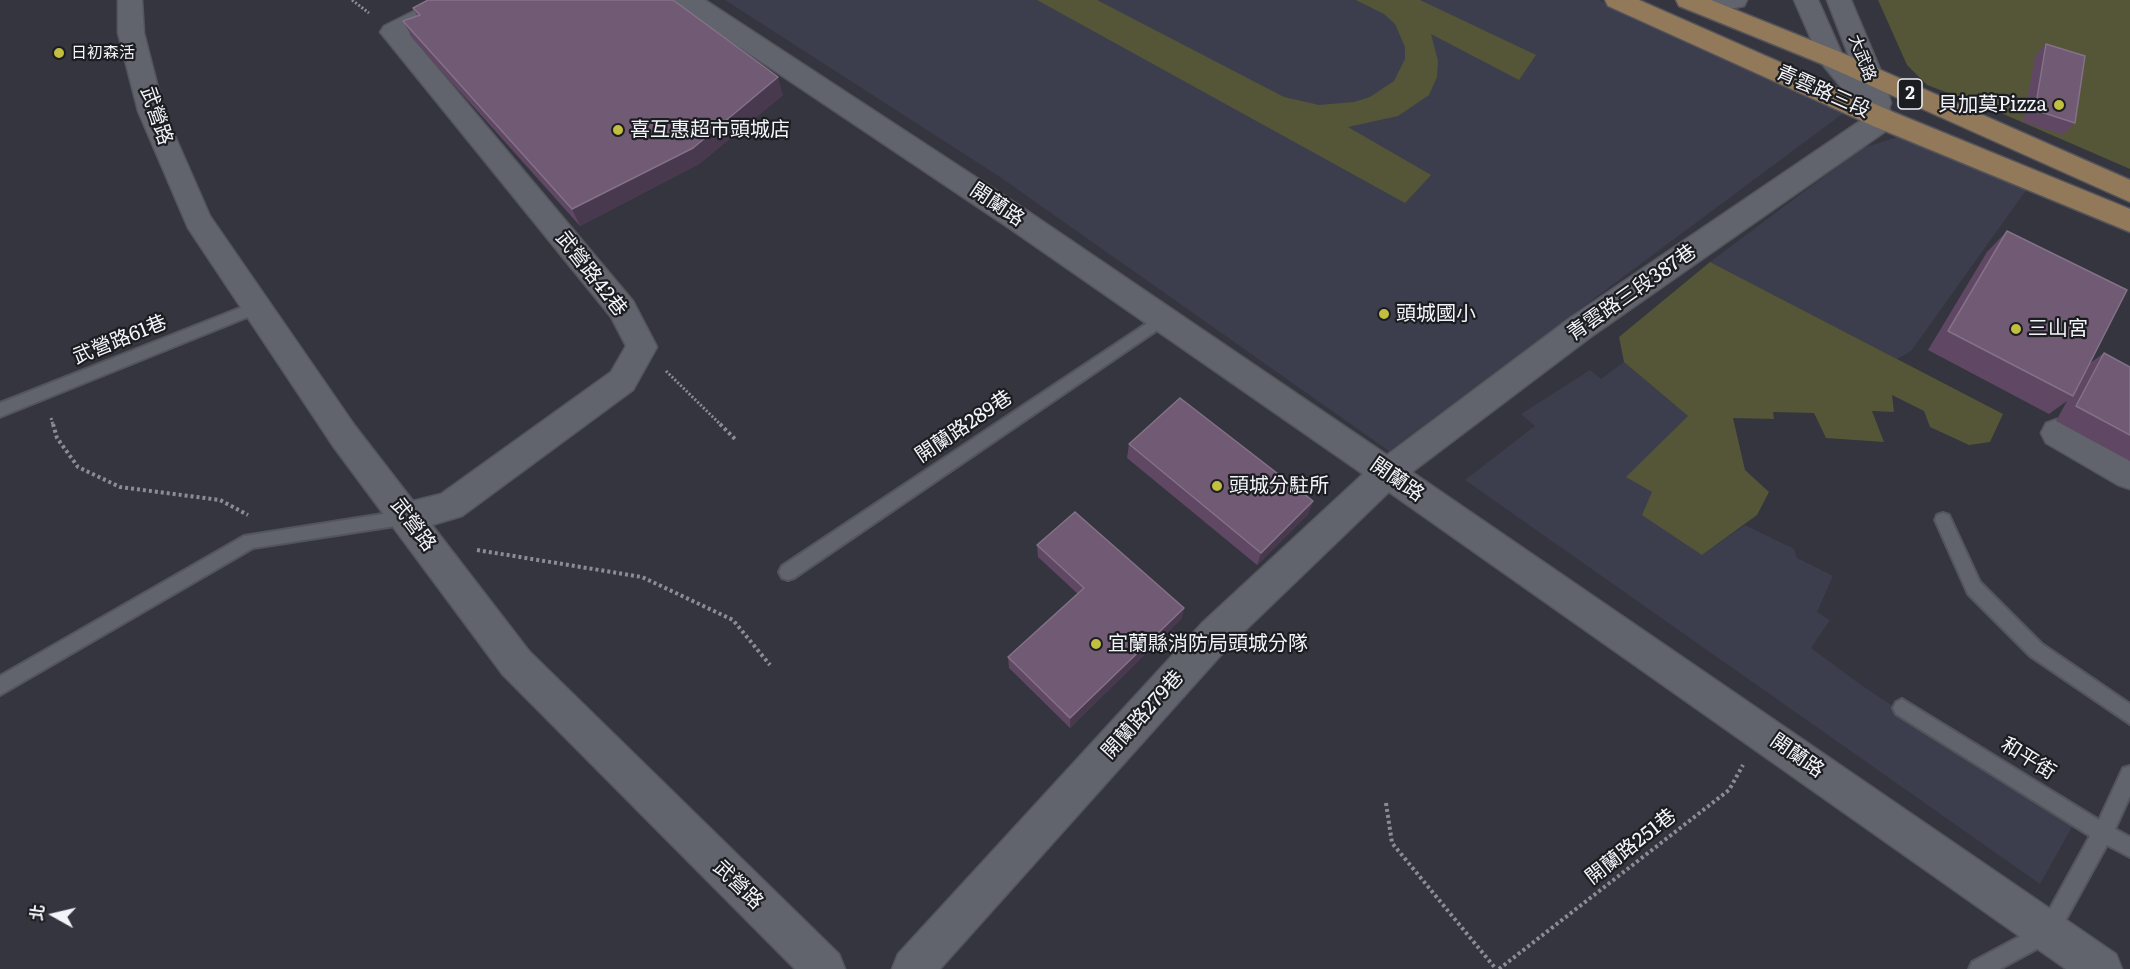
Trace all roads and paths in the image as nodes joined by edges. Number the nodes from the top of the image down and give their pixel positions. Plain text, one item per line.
1 (130, 0) edge
2 (456, 0) edge
3 (687, 0) edge
4 (1617, 0) edge
5 (1735, 0) edge
6 (1806, 0) edge
7 (1839, 0) edge
8 (1692, 2) edge
9 (1830, 58) junction
10 (1870, 76) junction
11 (1882, 119) junction
12 (2130, 192) edge
13 (2130, 221) edge
14 (255, 308) junction
15 (1164, 318) junction
16 (642, 347) junction
17 (43, 393) junction
18 (0, 410) edge
19 (2057, 433) dead end
20 (736, 440) dead end
21 (1387, 473) junction
22 (2130, 475) edge
23 (408, 517) junction
24 (1943, 520) dead end
25 (285, 536) junction
26 (441, 563) junction
27 (788, 572) dead end
28 (770, 665) dead end
29 (0, 686) edge
30 (1902, 708) dead end
31 (2130, 715) edge
32 (1761, 731) junction
33 (2130, 775) edge
34 (1386, 803) dead end
35 (2103, 833) junction
36 (2130, 847) edge
37 (2048, 932) junction
38 (824, 969) edge
39 (913, 969) edge
40 (1498, 969) edge
41 (1979, 969) edge
42 (2101, 969) edge

1 - 14 street, 武營路
2 - 16 street, 武營路42巷
3 - 15 street, 開蘭路
4 - 11 main road, 青雲路三段 / 2
5 - 8 street
6 - 9 street, 大武路
7 - 10 street, 大武路
8 - 9 main road, 青雲路三段 / 2
9 - 10 main road, 青雲路三段 / 2
9 - 11 street, 大武路
10 - 11 street, 大武路
10 - 12 main road, 青雲路三段 / 2
11 - 13 main road, 青雲路三段 / 2
11 - 21 street, 青雲路三段387巷
14 - 17 lane, 武營路61巷
14 - 23 street, 武營路
15 - 21 street, 開蘭路
15 - 27 lane, 開蘭路289巷
16 - 20 path
16 - 23 street
17 - 18 lane, 武營路61巷
17 - 25 path
19 - 22 street
21 - 32 street, 開蘭路
21 - 39 street, 開蘭路279巷
23 - 25 lane
23 - 26 street, 武營路
24 - 31 lane
25 - 29 lane
26 - 28 path
26 - 38 street, 武營路
30 - 35 lane, 和平街
32 - 37 street, 開蘭路
32 - 40 path, 開蘭路251巷
33 - 35 lane
34 - 40 path
35 - 36 lane, 和平街
35 - 37 lane
37 - 41 lane
37 - 42 street, 開蘭路

